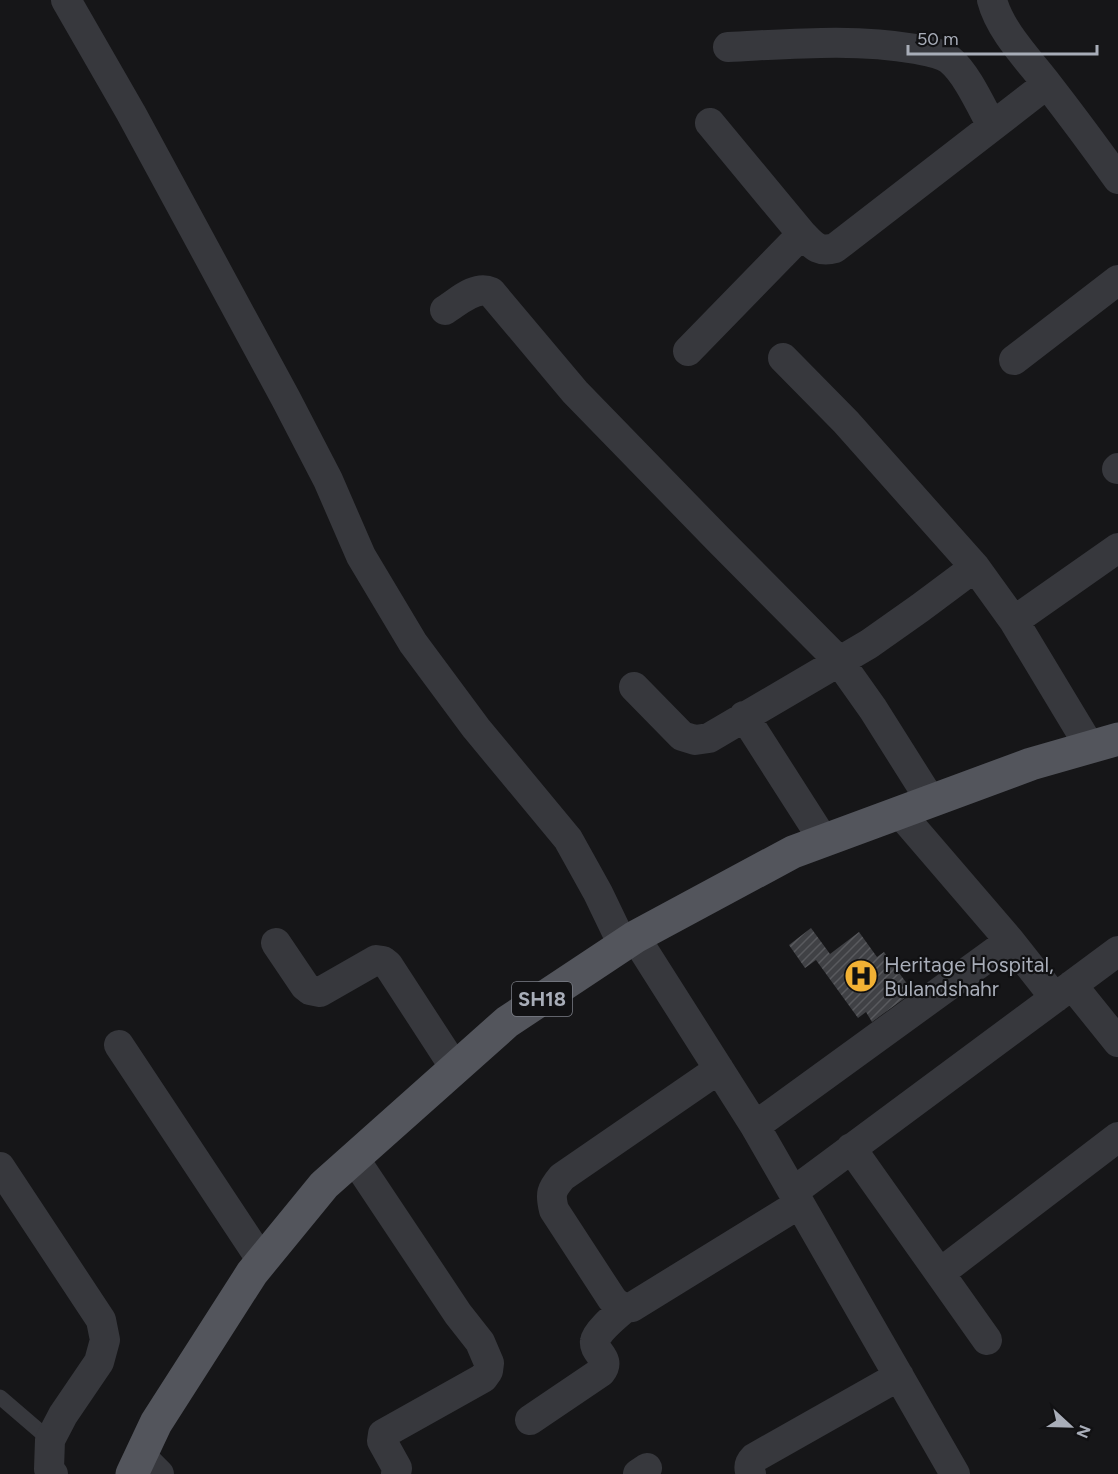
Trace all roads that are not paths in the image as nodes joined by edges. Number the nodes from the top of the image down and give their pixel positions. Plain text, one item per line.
1 (66, 0) edge
2 (992, 0) edge
3 (728, 47) dead end
4 (1047, 84) junction
5 (710, 123) dead end
6 (992, 126) junction
7 (1118, 178) edge
8 (802, 234) junction
9 (1118, 280) edge
10 (445, 310) dead end
11 (688, 351) dead end
12 (783, 358) dead end
13 (1014, 360) dead end
14 (1118, 548) edge
15 (975, 567) junction
16 (1014, 621) junction
17 (839, 661) junction
18 (634, 687) dead end
19 (744, 716) junction
20 (1104, 743) edge
21 (931, 801) junction
22 (900, 813) junction
23 (824, 841) junction
24 (1010, 940) junction
25 (629, 941) junction
26 (276, 943) dead end
27 (1118, 951) edge
28 (1063, 991) junction
29 (1118, 1042) edge
30 (119, 1045) dead end
31 (455, 1068) junction
32 (719, 1069) junction
33 (755, 1126) junction
34 (1118, 1137) edge
35 (851, 1148) junction
36 (354, 1158) junction
37 (0, 1167) edge
38 (796, 1198) junction
39 (262, 1261) junction
40 (940, 1273) junction
41 (624, 1308) junction
42 (987, 1340) dead end
43 (899, 1377) junction
44 (0, 1397) edge
45 (530, 1420) dead end
46 (50, 1440) junction
47 (144, 1468) edge
48 (53, 1474) edge
49 (396, 1474) edge
50 (751, 1474) edge
51 (956, 1474) edge

1 - 25 street
2 - 4 street
3 - 6 street
4 - 6 street
4 - 7 street
5 - 8 street
6 - 8 street
8 - 11 street
9 - 13 street
10 - 17 street
12 - 15 street
14 - 16 street
15 - 16 street
15 - 17 street
16 - 20 street
17 - 19 street
17 - 21 street
18 - 19 street
19 - 23 street
20 - 21 main road, SH18
21 - 22 main road, SH18
22 - 23 main road, SH18
22 - 24 street
23 - 25 main road, SH18
24 - 28 street
24 - 33 street
25 - 31 main road, SH18
25 - 32 street
26 - 31 street
27 - 28 street
28 - 29 street
28 - 35 street
30 - 39 street
31 - 36 main road, SH18
32 - 33 street
32 - 41 street
33 - 38 street
34 - 40 street
35 - 38 street
35 - 40 street
36 - 39 main road, SH18
36 - 49 street
37 - 46 street
38 - 41 street
38 - 43 street
39 - 47 main road, SH18
40 - 42 street
41 - 45 street
43 - 50 street
43 - 51 street
44 - 46 lane
46 - 48 street

